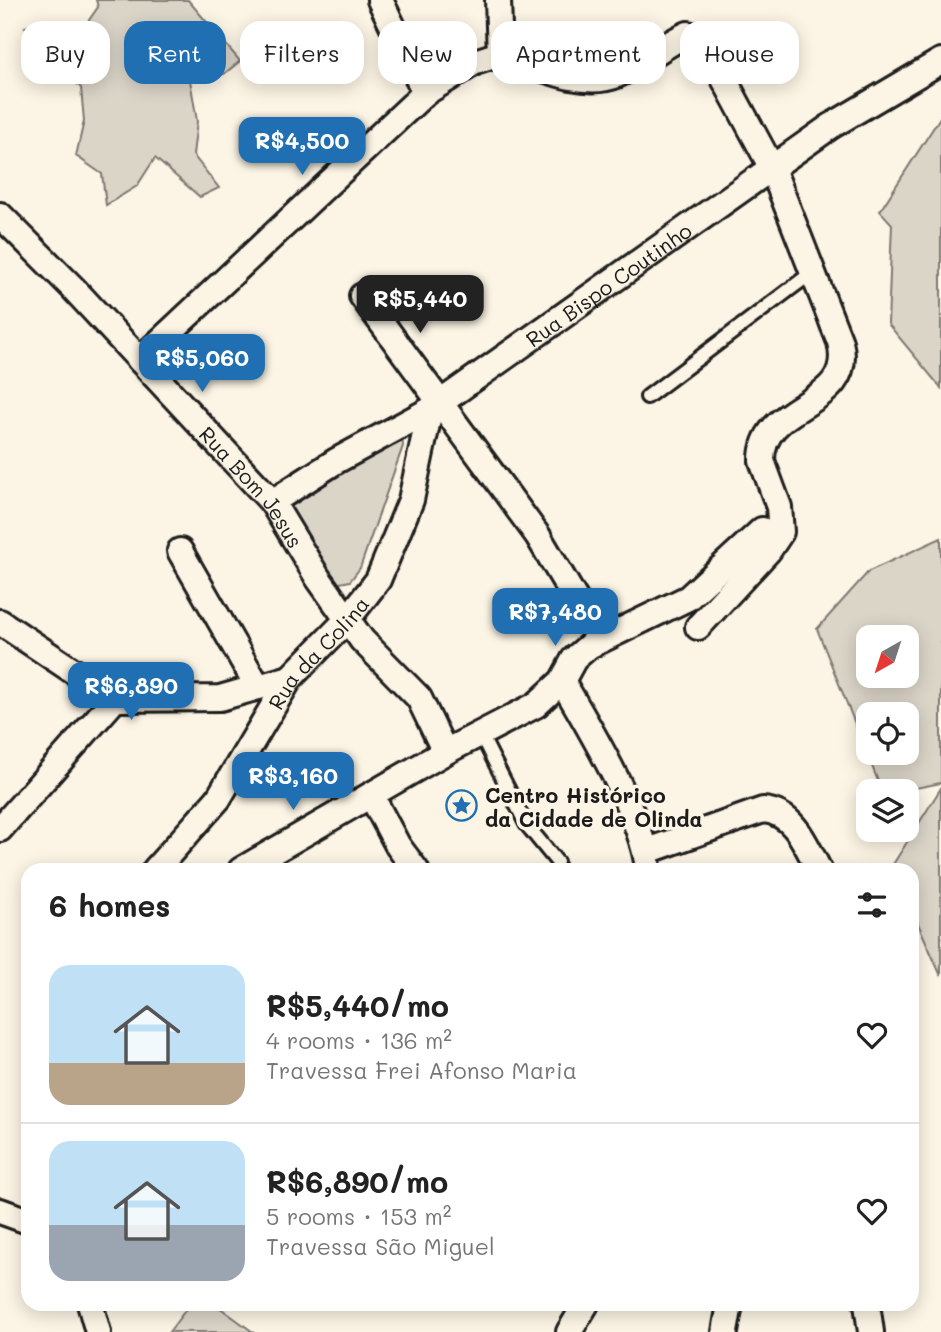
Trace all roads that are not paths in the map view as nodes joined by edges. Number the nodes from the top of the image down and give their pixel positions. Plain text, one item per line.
1 (380, 0) edge
2 (498, 0) edge
3 (499, 21) edge
4 (666, 45) edge
5 (491, 57) edge
6 (941, 61) edge
7 (425, 93) junction
8 (772, 168) junction
9 (0, 215) edge
10 (815, 271) junction
11 (362, 296) dead end
12 (140, 360) junction
13 (648, 397) dead end
14 (435, 406) junction
15 (272, 502) junction
16 (762, 530) dead end
17 (180, 551) dead end
18 (347, 620) junction
19 (0, 622) edge
20 (698, 627) dead end
21 (599, 639) junction
22 (290, 678) junction
23 (562, 681) junction
24 (258, 687) junction
25 (115, 699) junction
26 (480, 733) junction
27 (445, 752) junction
28 (372, 795) junction
29 (0, 829) edge
30 (647, 860) edge
31 (557, 862) dead end
32 (161, 863) edge
33 (253, 863) edge
34 (411, 863) edge
35 (815, 863) edge
36 (0, 1211) edge
37 (21, 1218) edge
38 (92, 1311) edge
39 (582, 1311) edge
40 (729, 1311) edge
41 (868, 1311) edge
42 (98, 1332) edge
43 (569, 1332) edge
44 (725, 1332) edge
45 (871, 1332) edge

1 - 7 street
2 - 3 street
4 - 8 street
5 - 7 street
6 - 8 street, Rua Bispo Coutinho
7 - 12 street
8 - 10 street
8 - 14 street, Rua Bispo Coutinho
9 - 12 street, Rua Bom Jesus
10 - 13 lane
10 - 20 street
11 - 14 street
12 - 15 street, Rua Bom Jesus
14 - 15 street, Rua Bispo Coutinho
14 - 18 street, Rua da Colina
14 - 21 street
15 - 18 street, Rua Bom Jesus
16 - 21 street
17 - 24 street
18 - 22 street, Rua da Colina
18 - 27 street, Rua Bom Jesus
19 - 25 street
21 - 23 street
22 - 24 street
22 - 32 street, Rua da Colina
23 - 26 street
23 - 30 street
24 - 25 street
25 - 29 street
26 - 27 street
26 - 31 lane
27 - 28 street
28 - 33 street
28 - 34 street
30 - 35 street
36 - 37 street
38 - 42 street
39 - 43 street
40 - 44 street
41 - 45 street

